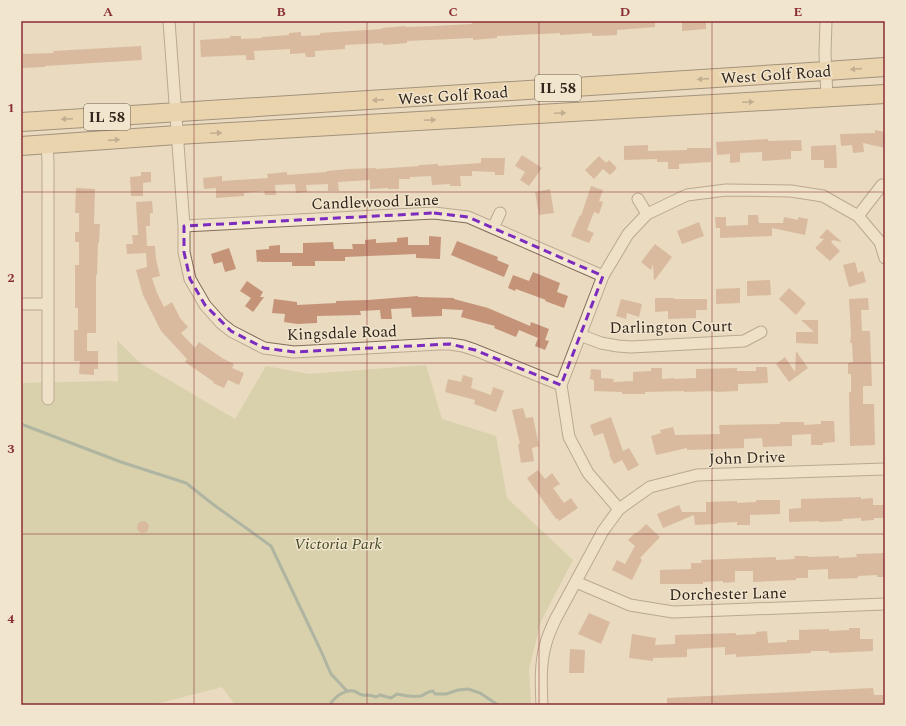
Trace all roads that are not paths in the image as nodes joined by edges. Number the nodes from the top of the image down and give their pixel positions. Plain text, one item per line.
1 (169, 21) edge
2 (826, 21) edge
3 (885, 67) edge
4 (826, 71) junction
5 (885, 94) edge
6 (827, 97) junction
7 (176, 113) junction
8 (21, 122) edge
9 (177, 135) junction
10 (47, 144) junction
11 (21, 146) edge
12 (882, 185) dead end
13 (638, 199) dead end
14 (500, 212) dead end
15 (648, 214) junction
16 (858, 216) junction
17 (184, 226) junction
18 (493, 228) junction
19 (885, 258) edge
20 (603, 276) junction
21 (21, 304) edge
22 (47, 304) junction
23 (761, 332) dead end
24 (580, 335) junction
25 (561, 385) junction
26 (48, 399) dead end
27 (885, 469) edge
28 (619, 509) junction
29 (576, 582) junction
30 (885, 604) edge
31 (542, 705) edge

1 - 7 street, Kingsdale Road
2 - 4 street
3 -> 4 main road, West Golf Road / IL 58
4 - 6 street
4 -> 7 main road, West Golf Road / IL 58
5 - 6 main road, West Golf Road / IL 58
9 -> 6 main road, West Golf Road / IL 58
7 -> 8 main road, West Golf Road / IL 58
7 - 9 street, Kingsdale Road
10 -> 9 main road, West Golf Road / IL 58
9 - 17 street, Kingsdale Road
10 - 11 main road, West Golf Road / IL 58
10 - 22 street
12 - 16 street
13 - 15 street
14 - 18 street
15 - 16 street
15 - 20 street
16 - 19 street
17 - 18 street, Candlewood Lane
17 - 25 street, Kingsdale Road
18 - 20 street, Candlewood Lane
20 - 24 street
21 - 22 street
22 - 26 street
23 - 24 street, Darlington Court
24 - 25 street
25 - 28 street
27 - 28 street, John Drive
28 - 29 street, John Drive
29 - 30 street, Dorchester Lane
29 - 31 street, John Drive

